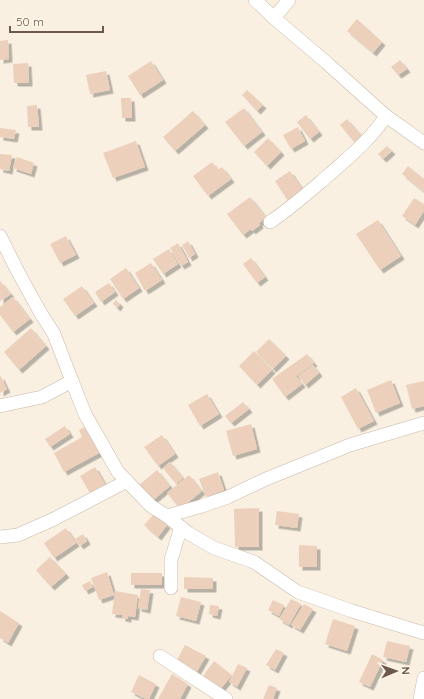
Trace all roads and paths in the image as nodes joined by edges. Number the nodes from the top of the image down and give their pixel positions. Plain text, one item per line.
1 (255, 0) edge
2 (289, 0) edge
3 (274, 18) junction
4 (386, 116) junction
5 (424, 143) edge
6 (270, 222) dead end
7 (0, 236) edge
8 (72, 381) junction
9 (0, 406) edge
10 (424, 423) edge
11 (127, 481) junction
12 (167, 516) junction
13 (181, 527) junction
14 (0, 537) edge
15 (171, 588) dead end
16 (424, 633) edge
17 (160, 656) dead end
18 (424, 678) edge
19 (226, 699) edge
20 (420, 699) edge

1 - 3 street
2 - 3 street
3 - 4 street
4 - 5 street
4 - 6 street
7 - 8 street
8 - 9 street
8 - 11 street
10 - 12 street
11 - 12 street
11 - 14 street
12 - 13 street
13 - 15 street
13 - 16 street
17 - 19 street
18 - 20 street

